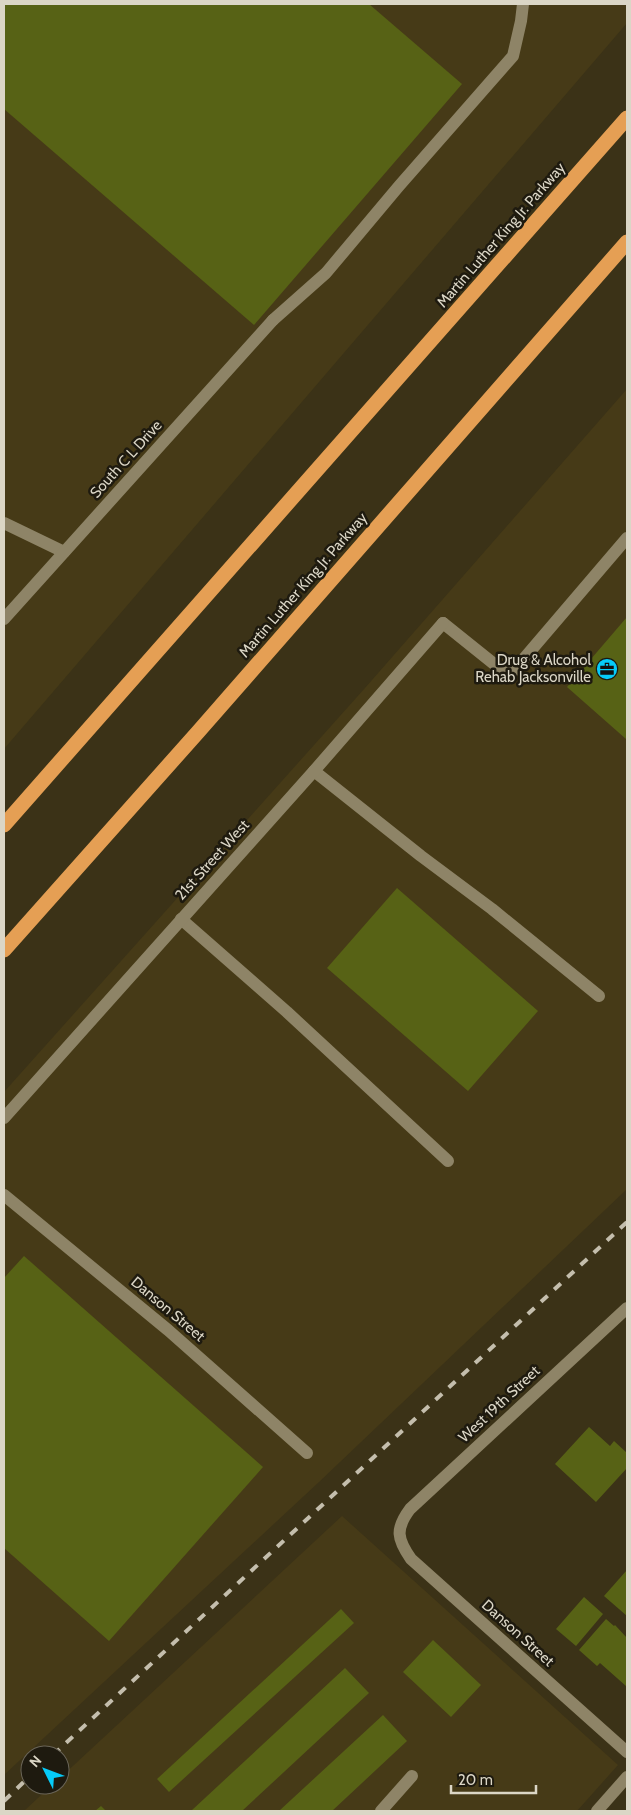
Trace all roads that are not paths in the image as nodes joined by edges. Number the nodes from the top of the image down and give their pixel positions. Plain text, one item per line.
1 (523, 4) edge
2 (627, 118) edge
3 (627, 242) edge
4 (4, 523) edge
5 (627, 538) edge
6 (64, 552) junction
7 (4, 620) edge
8 (314, 771) junction
9 (4, 824) edge
10 (182, 919) junction
11 (4, 950) edge
12 (599, 996) dead end
13 (4, 1118) edge
14 (448, 1161) dead end
15 (4, 1195) edge
16 (627, 1308) edge
17 (307, 1453) dead end
18 (399, 1529) joint
19 (627, 1752) edge
20 (412, 1776) dead end
21 (627, 1777) edge
22 (381, 1811) edge
23 (597, 1811) edge

1 - 6 street, South C L Drive
2 - 9 highway, Martin Luther King Jr. Parkway
3 - 11 highway, Martin Luther King Jr. Parkway
4 - 6 street
5 - 8 street, 21st Street West
6 - 7 street, South C L Drive
8 - 10 street, 21st Street West
8 - 12 street
10 - 13 street, 21st Street West
10 - 14 street
15 - 17 street, Danson Street
16 - 18 street, West 19th Street
18 - 19 street, Danson Street
20 - 22 street
21 - 23 street

